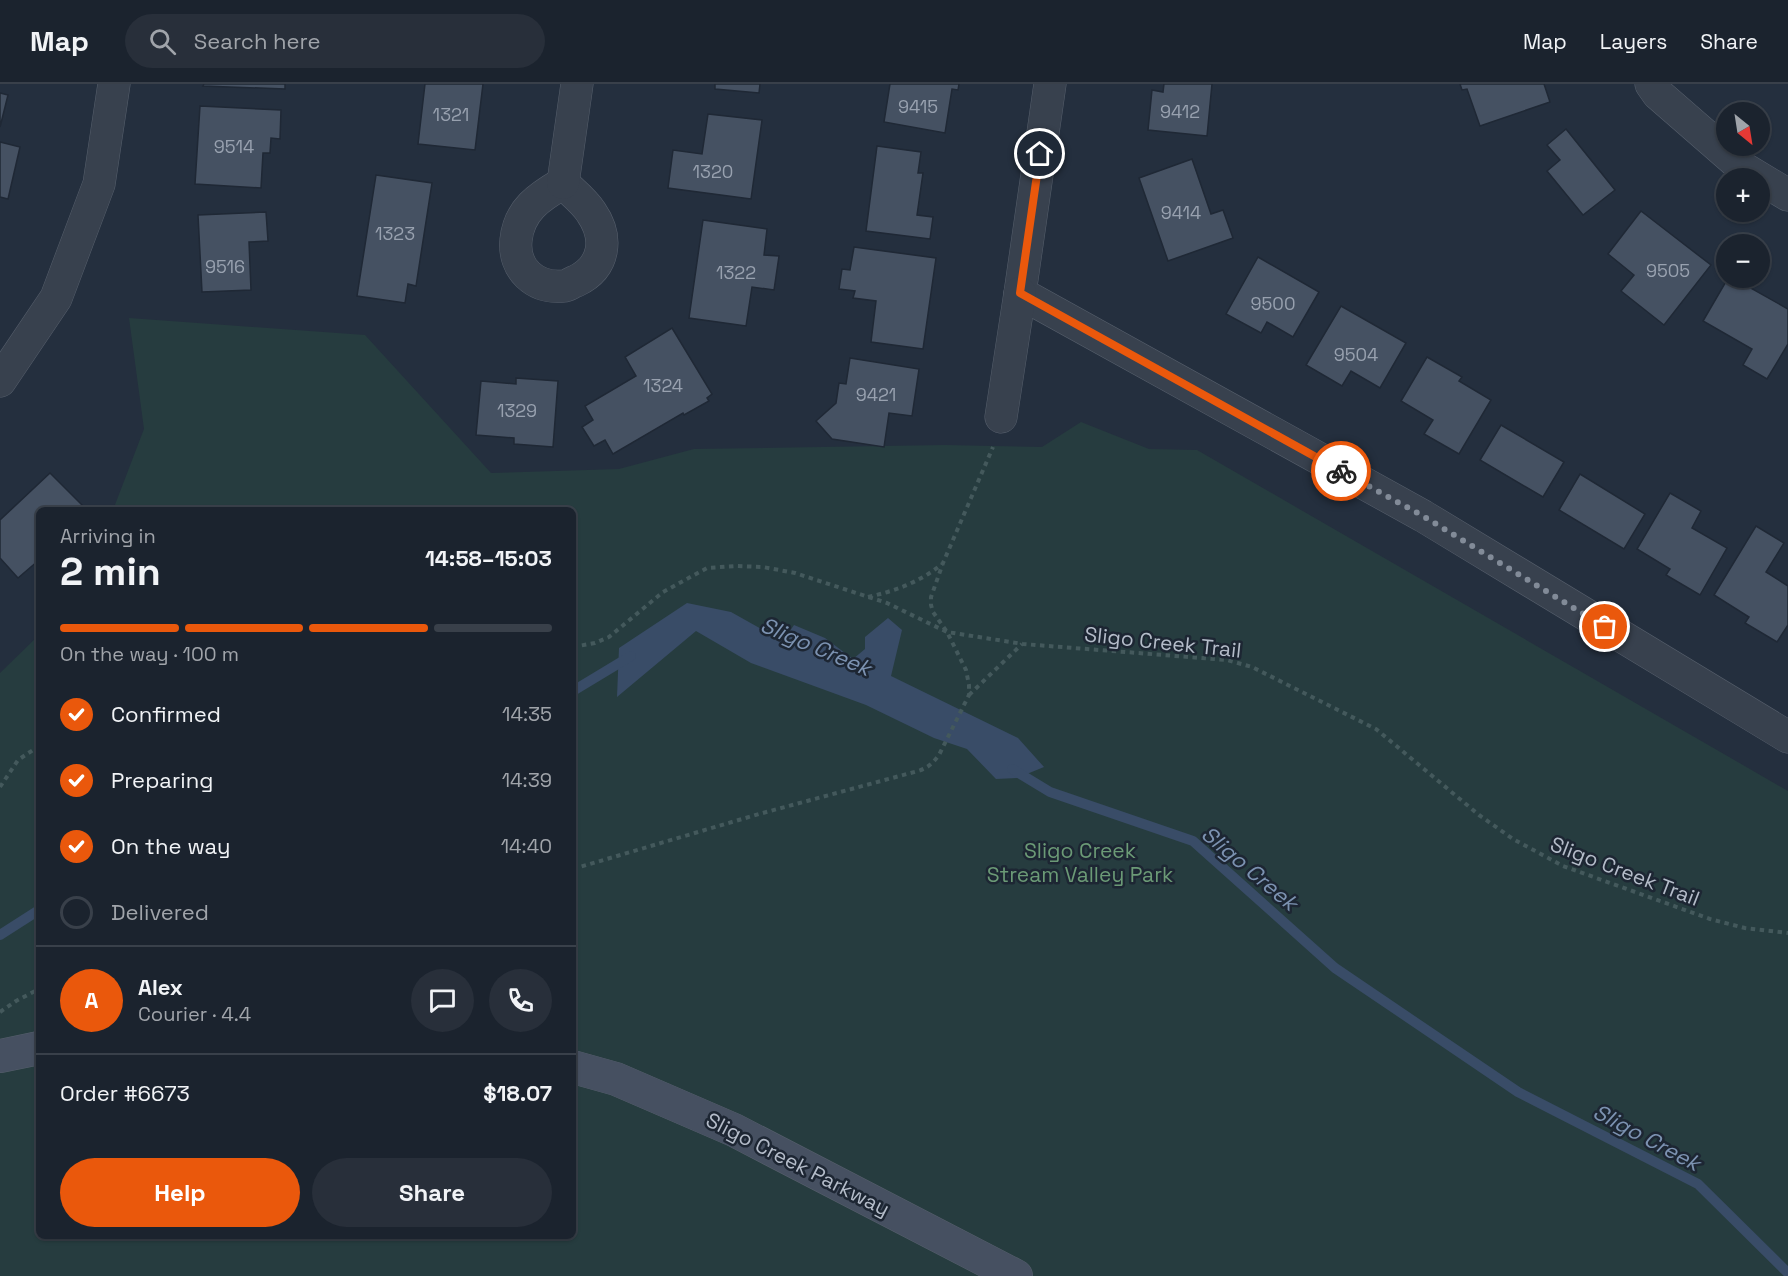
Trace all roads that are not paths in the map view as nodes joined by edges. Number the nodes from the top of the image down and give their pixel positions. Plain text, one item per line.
1 (114, 84) edge
2 (577, 84) edge
3 (1050, 84) edge
4 (1651, 84) edge
5 (563, 183) dead end
6 (1788, 195) edge
7 (1020, 293) junction
8 (0, 381) edge
9 (1001, 417) road end
10 (1788, 737) edge
11 (36, 1049) edge
12 (0, 1056) edge
13 (576, 1068) edge
14 (1016, 1276) edge

1 - 8 street
2 - 5 street
3 - 7 street
4 - 6 street
7 - 9 street
7 - 10 street
11 - 12 street
13 - 14 street, Sligo Creek Parkway

